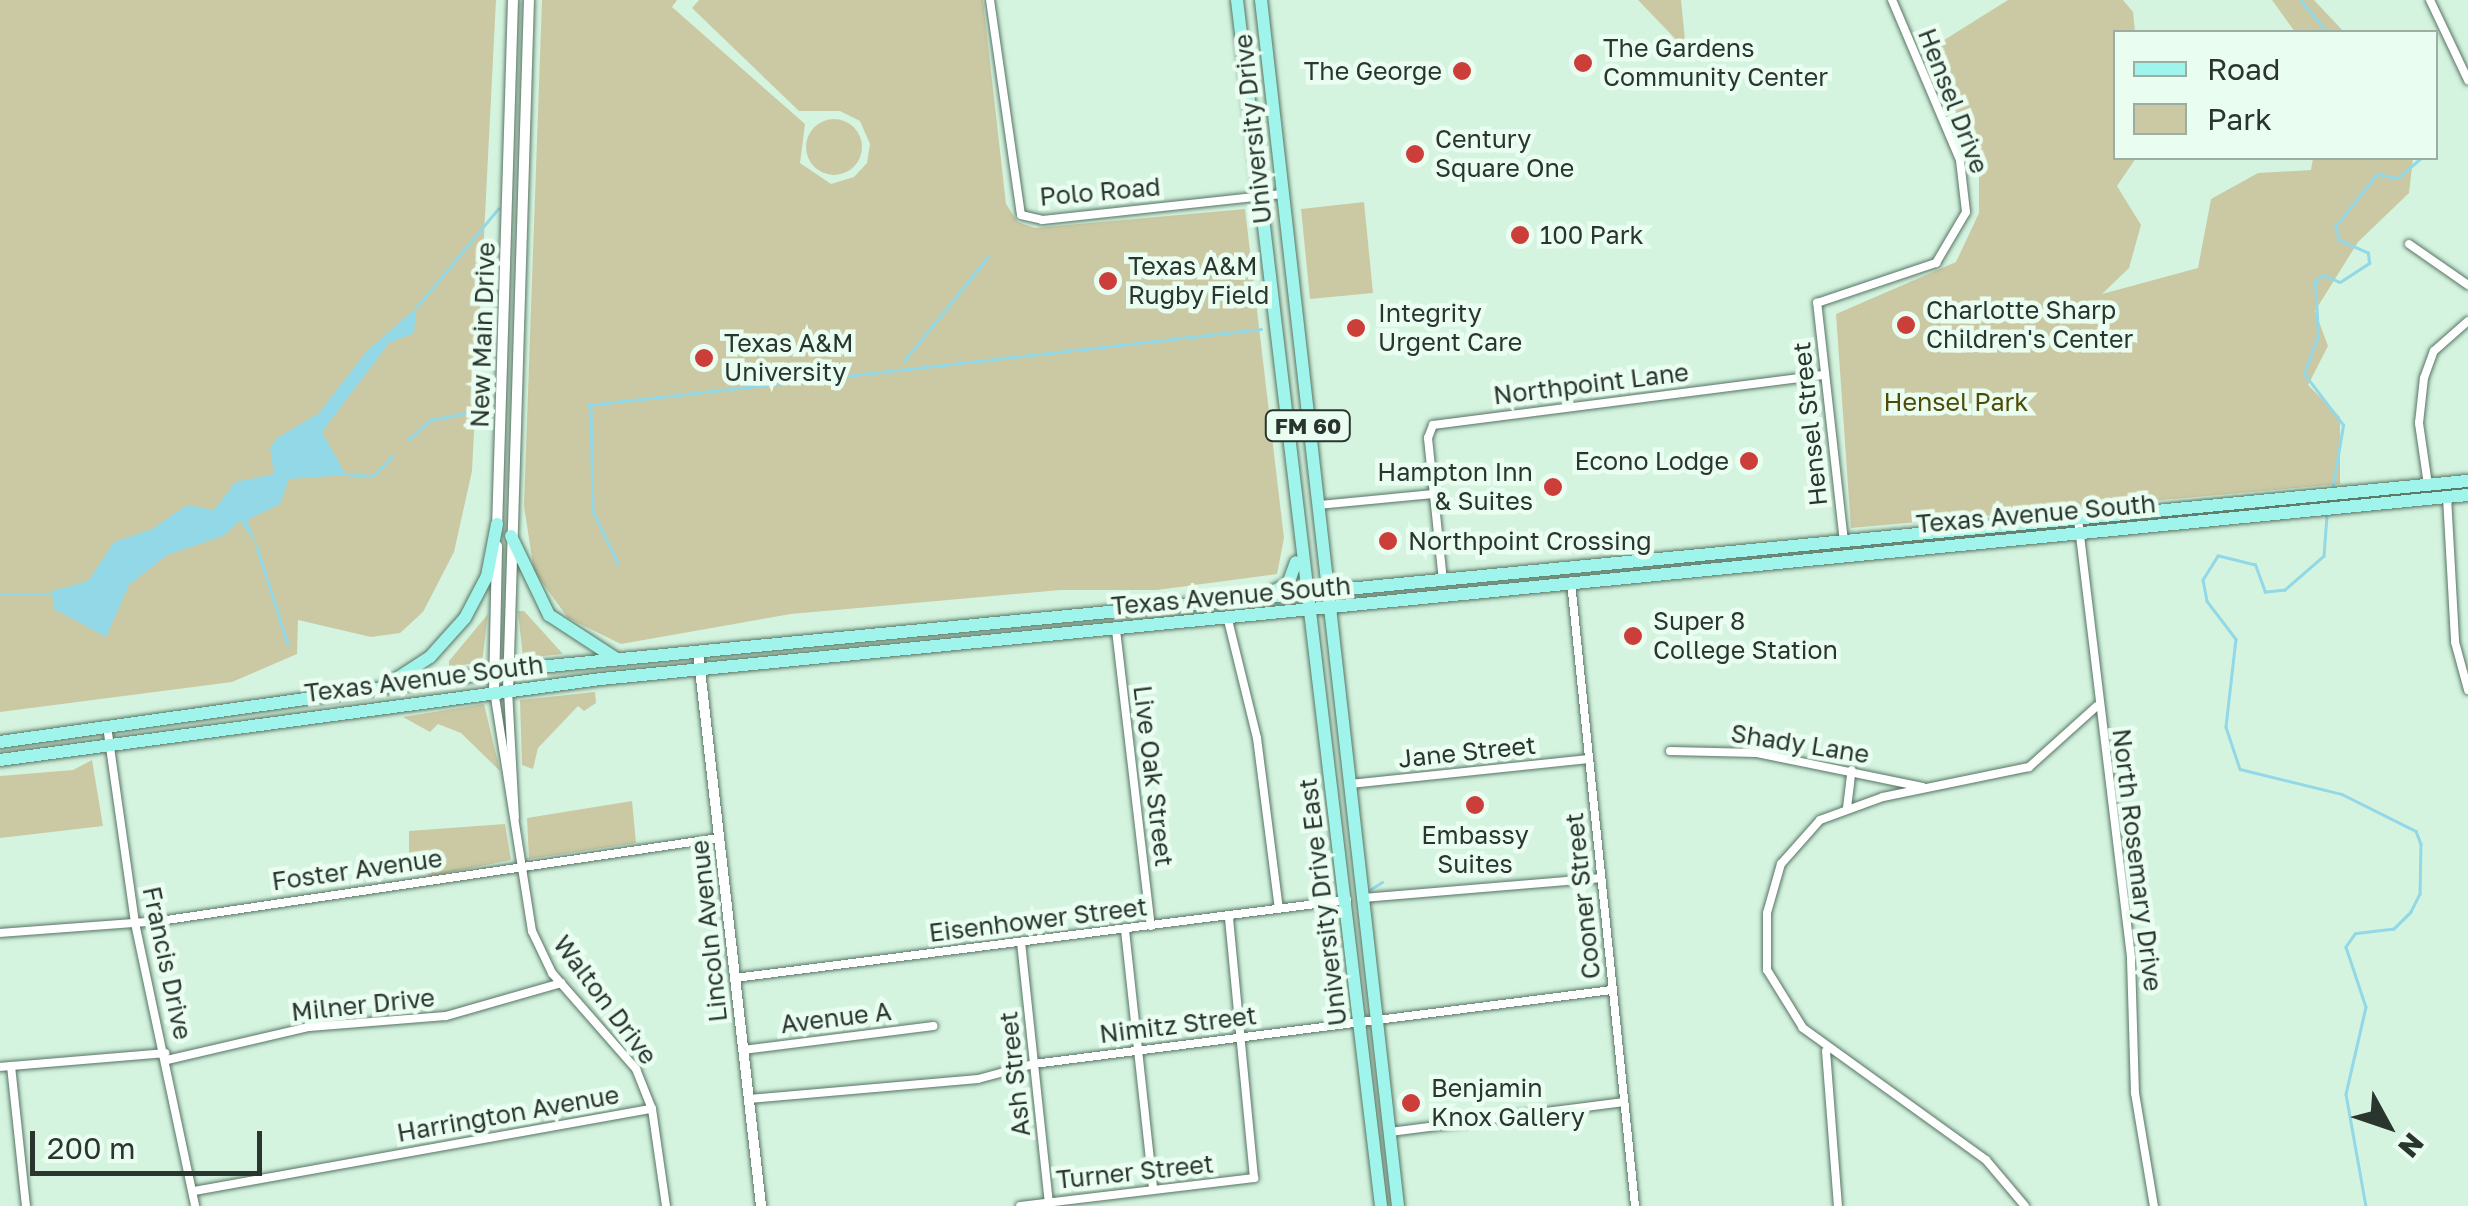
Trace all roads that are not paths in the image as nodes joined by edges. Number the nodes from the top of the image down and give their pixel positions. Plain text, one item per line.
1 (513, 0) edge
2 (529, 0) edge
3 (990, 0) edge
4 (1237, 0) edge
5 (1261, 0) edge
6 (1892, 0) edge
7 (2430, 0) edge
8 (2468, 80) edge
9 (510, 123) junction
10 (525, 123) junction
11 (1283, 194) junction
12 (1259, 198) junction
13 (2409, 244) dead end
14 (2468, 286) edge
15 (1817, 303) joint
16 (503, 318) junction
17 (519, 318) junction
18 (2468, 321) edge
19 (1825, 376) junction
20 (2428, 485) junction
21 (2468, 488) edge
22 (1434, 494) junction
23 (2447, 497) junction
24 (1316, 505) junction
25 (2338, 508) junction
26 (497, 524) junction
27 (2078, 526) junction
28 (511, 536) junction
29 (1844, 542) junction
30 (1298, 544) junction
31 (1762, 563) junction
32 (1443, 581) junction
33 (1570, 582) junction
34 (1304, 594) junction
35 (1324, 594) junction
36 (1255, 598) junction
37 (1326, 611) junction
38 (1305, 613) junction
39 (1228, 620) junction
40 (922, 630) junction
41 (1116, 630) junction
42 (924, 650) junction
43 (698, 652) junction
44 (618, 660) junction
45 (501, 671) junction
46 (700, 671) junction
47 (386, 686) junction
48 (501, 690) junction
49 (2468, 690) edge
50 (274, 702) junction
51 (2097, 706) junction
52 (276, 722) junction
53 (106, 726) junction
54 (0, 742) edge
55 (109, 744) junction
56 (1670, 752) dead end
57 (1589, 759) junction
58 (0, 760) edge
59 (1852, 770) junction
60 (1350, 784) junction
61 (1923, 787) junction
62 (1846, 808) junction
63 (515, 818) junction
64 (719, 838) junction
65 (520, 866) junction
66 (1601, 878) junction
67 (1364, 898) junction
68 (1346, 900) junction
69 (1279, 909) junction
70 (1229, 917) junction
71 (135, 924) junction
72 (1151, 926) junction
73 (1126, 930) junction
74 (0, 933) edge
75 (1022, 942) junction
76 (735, 978) junction
77 (561, 983) junction
78 (1612, 990) junction
79 (1377, 1020) junction
80 (1360, 1022) junction
81 (933, 1026) dead end
82 (1241, 1037) junction
83 (743, 1050) junction
84 (1138, 1050) junction
85 (1826, 1051) junction
86 (166, 1056) junction
87 (1034, 1064) junction
88 (11, 1066) junction
89 (0, 1067) edge
90 (749, 1098) junction
91 (1624, 1102) junction
92 (652, 1109) junction
93 (1390, 1132) junction
94 (1375, 1150) junction
95 (1396, 1182) junction
96 (1154, 1188) junction
97 (194, 1191) junction
98 (1049, 1202) junction
99 (26, 1206) edge
100 (195, 1206) edge
101 (666, 1206) edge
102 (761, 1206) edge
103 (1020, 1206) edge
104 (1380, 1206) edge
105 (1398, 1206) edge
106 (1635, 1206) edge
107 (1838, 1206) edge
108 (2025, 1206) edge
109 (2154, 1206) edge

1 - 9 street, New Main Drive
2 - 10 street, New Main Drive
3 - 12 street, Polo Road
4 - 12 main road, University Drive / FM 60
5 - 11 main road, University Drive / FM 60
6 - 15 street, Hensel Drive
7 - 8 street
9 - 10 street
9 - 16 street, New Main Drive
10 - 17 street, New Main Drive
11 - 12 street, Polo Road
11 - 24 main road, University Drive / FM 60
12 - 30 main road, University Drive / FM 60
13 - 14 street
15 - 19 street, Hensel Street
16 - 17 street
16 - 26 street, New Main Drive
17 - 28 street, New Main Drive
18 - 20 street
19 - 22 street, Northpoint Lane
19 - 29 street, Hensel Street
20 - 21 main road, Texas Avenue South
20 - 25 main road
20 - 27 main road, Texas Avenue South
21 - 23 main road, Texas Avenue South
22 - 24 street
22 - 32 street
23 - 25 main road, Texas Avenue South
23 - 49 street
24 - 35 main road, University Drive / FM 60
25 - 27 main road, Texas Avenue South
26 - 45 street, New Main Drive
26 - 47 main road
27 - 29 main road, Texas Avenue South
27 - 31 main road, Texas Avenue South
27 - 51 street, North Rosemary Drive
28 - 44 main road
28 - 45 street, New Main Drive
29 - 31 main road
29 - 32 main road, Texas Avenue South
30 - 34 main road, University Drive / FM 60
30 - 36 main road
31 - 33 main road, Texas Avenue South
32 - 35 main road, Texas Avenue South
33 - 37 main road, Texas Avenue South
33 - 57 street, Cooner Street
34 - 35 main road, Texas Avenue South
34 - 36 main road, Texas Avenue South
34 - 38 main road, University Drive East / FM 60
35 - 37 main road, University Drive / FM 60
36 - 40 main road, Texas Avenue South
37 - 38 main road, Texas Avenue South
37 - 60 main road, University Drive East / FM 60
38 - 39 main road, Texas Avenue South
38 - 68 main road, University Drive East / FM 60
39 - 41 main road, Texas Avenue South
39 - 69 street
40 - 42 main road
40 - 43 main road, Texas Avenue South
41 - 42 main road, Texas Avenue South
41 - 72 street, Live Oak Street
42 - 46 main road, Texas Avenue South
43 - 44 main road, Texas Avenue South
43 - 46 street, Lincoln Avenue
44 - 45 main road, Texas Avenue South
45 - 47 main road, Texas Avenue South
45 - 48 street
46 - 48 main road, Texas Avenue South
46 - 64 street, Lincoln Avenue
47 - 50 main road, Texas Avenue South
48 - 52 main road, Texas Avenue South
48 - 63 street, Walton Drive
48 - 63 street, Walton Drive
50 - 52 main road
50 - 53 main road, Texas Avenue South
51 - 61 street
51 - 109 street, North Rosemary Drive
52 - 55 main road, Texas Avenue South
53 - 54 main road, Texas Avenue South
53 - 55 street, Francis Drive
55 - 58 main road, Texas Avenue South
55 - 71 street, Francis Drive
56 - 59 street, Shady Lane
57 - 60 street, Jane Street
57 - 66 street, Cooner Street
59 - 61 street, Shady Lane
59 - 62 street
60 - 67 main road, University Drive East / FM 60
61 - 62 street
62 - 85 street
63 - 65 street, Walton Drive
64 - 65 street, Foster Avenue
64 - 76 street, Lincoln Avenue
65 - 71 street, Foster Avenue
65 - 77 street, Walton Drive
66 - 67 street
66 - 78 street, Cooner Street
67 - 79 main road, University Drive East / FM 60
68 - 69 street, Eisenhower Street
68 - 80 main road, University Drive East / FM 60
69 - 70 street, Eisenhower Street
70 - 72 street, Eisenhower Street
70 - 82 street
71 - 74 street, Foster Avenue
71 - 86 street, Francis Drive
72 - 73 street, Eisenhower Street
73 - 75 street, Eisenhower Street
73 - 84 street
75 - 76 street, Eisenhower Street
75 - 87 street, Ash Street
76 - 83 street, Lincoln Avenue
77 - 86 street, Milner Drive
77 - 92 street, Walton Drive
78 - 79 street, Nimitz Street
78 - 91 street, Cooner Street
79 - 80 street, Nimitz Street
79 - 93 main road, University Drive East / FM 60
80 - 82 street, Nimitz Street
80 - 94 main road, University Drive East / FM 60
81 - 83 street, Avenue A
82 - 84 street, Nimitz Street
82 - 96 street, Turner Street
83 - 90 street, Lincoln Avenue
84 - 87 street, Nimitz Street
84 - 96 street
85 - 107 street
85 - 108 street
86 - 88 street, Milner Drive
86 - 97 street, Francis Drive
87 - 90 street, Nimitz Street
87 - 98 street, Ash Street
88 - 89 street, Milner Drive
88 - 99 street
90 - 102 street, Lincoln Avenue
91 - 93 street
91 - 106 street, Cooner Street
92 - 97 street, Harrington Avenue
92 - 101 street, Walton Drive
93 - 95 main road, University Drive East / FM 60
94 - 95 main road
94 - 104 main road, University Drive East / FM 60
95 - 105 main road, University Drive East / FM 60
96 - 98 street, Turner Street
97 - 100 street, Francis Drive
98 - 103 street, Turner Street

